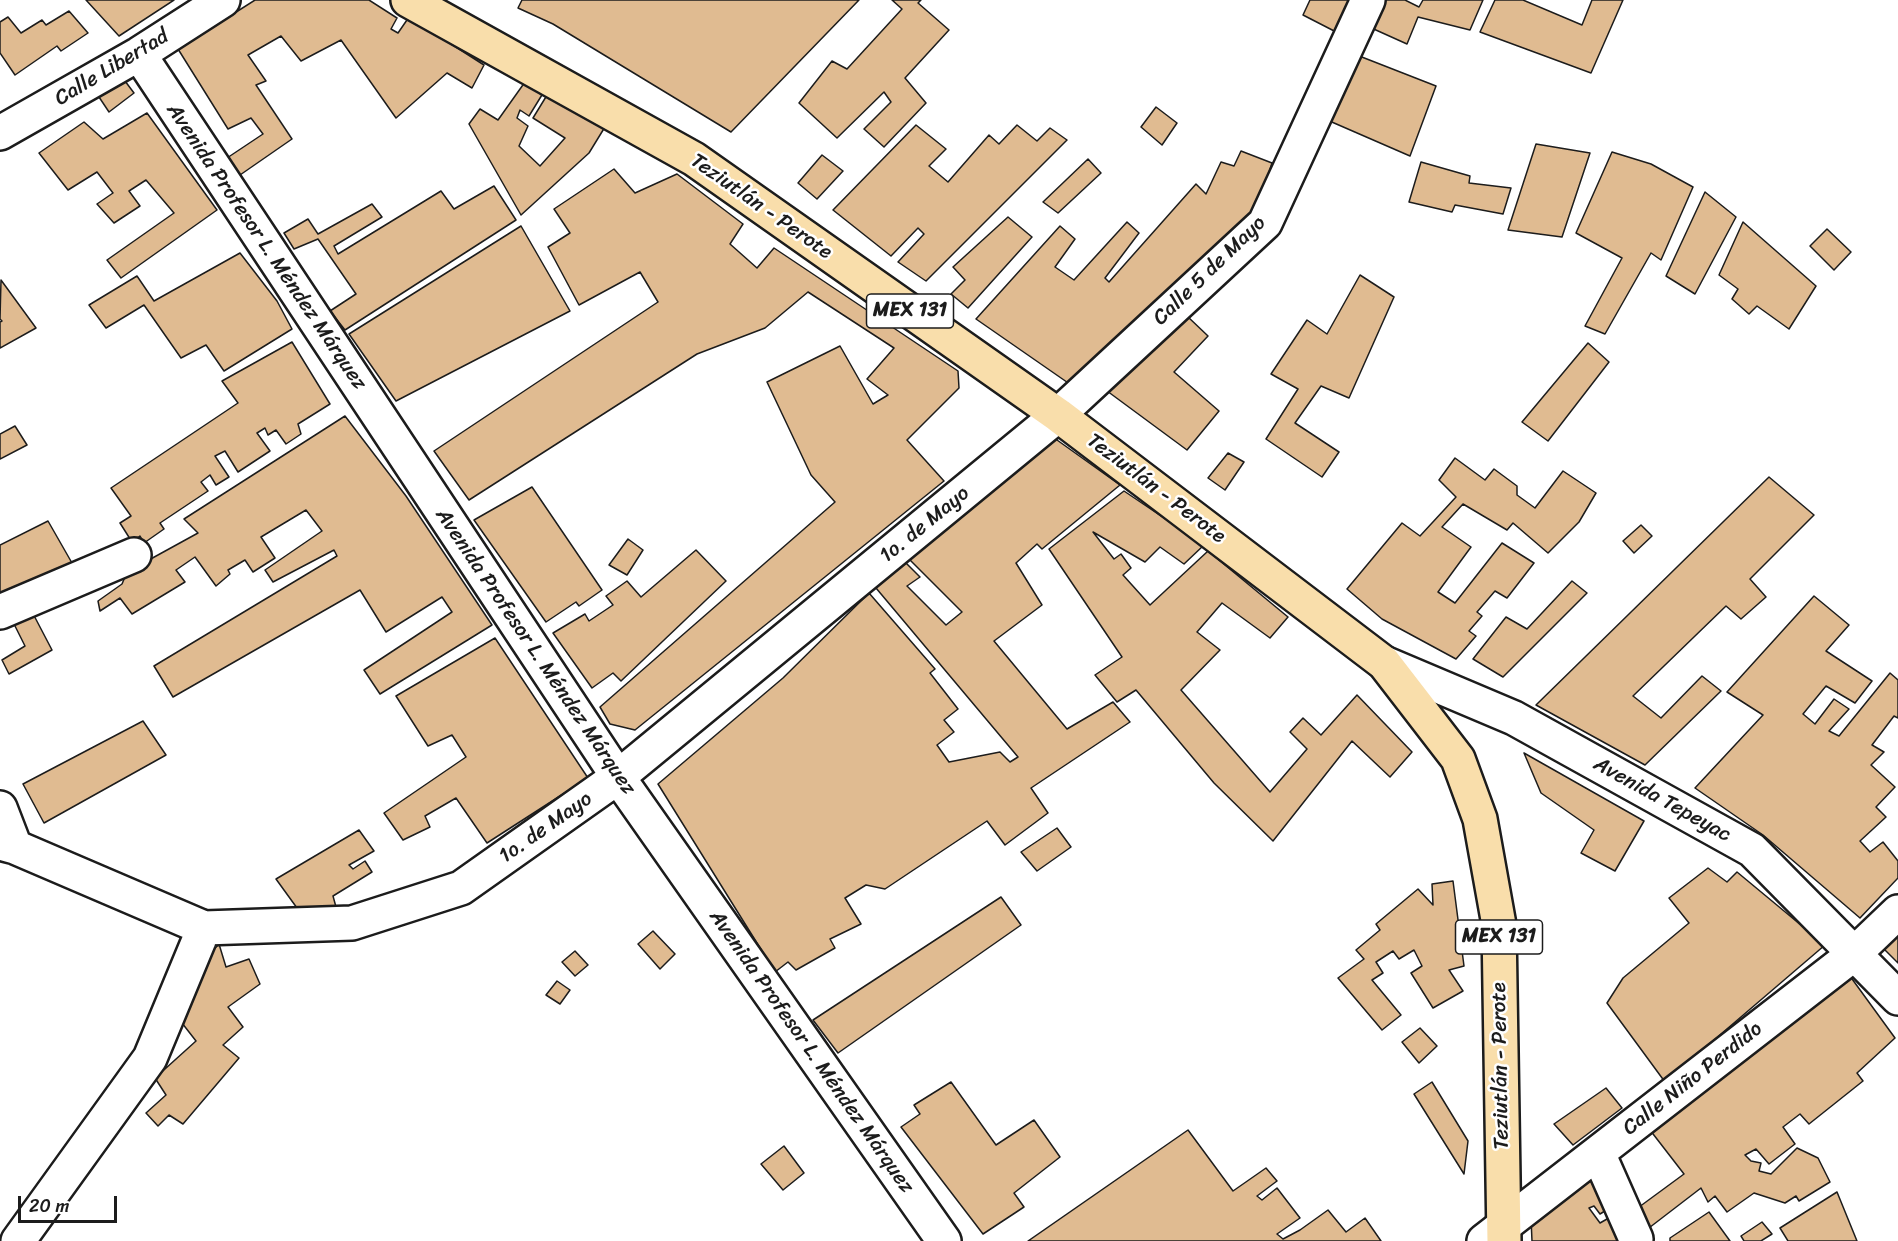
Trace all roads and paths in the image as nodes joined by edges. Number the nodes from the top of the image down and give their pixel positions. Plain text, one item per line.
1 (223, 0) edge
2 (408, 0) edge
3 (1368, 0) edge
4 (139, 54) junction
5 (0, 133) edge
6 (1058, 415) junction
7 (134, 555) dead end
8 (0, 612) edge
9 (1384, 663) junction
10 (618, 777) junction
11 (0, 808) edge
12 (7, 845) edge
13 (1898, 912) edge
14 (204, 928) junction
15 (1854, 954) junction
16 (1898, 998) edge
17 (1598, 1153) junction
18 (1497, 1236) edge
19 (1636, 1239) dead end
20 (18, 1241) edge
21 (944, 1241) edge

1 - 4 street, Calle Libertad
2 - 6 main road, Teziutlán - Perote / MEX 131
3 - 6 street, Calle 5 de Mayo
4 - 5 street, Calle Libertad
4 - 10 street, Avenida Profesor L. Méndez Márquez
6 - 9 main road, Teziutlán - Perote / MEX 131
6 - 10 street, 1o. de Mayo
7 - 8 street
9 - 15 street, Avenida Tepeyac
9 - 18 main road, Teziutlán - Perote / MEX 131
10 - 14 street, 1o. de Mayo
10 - 21 street, Avenida Profesor L. Méndez Márquez
11 - 12 street
12 - 14 street, 1o. de Mayo
13 - 15 street, Calle Niño Perdido
14 - 20 street
15 - 16 street, Avenida Tepeyac
15 - 17 street, Calle Niño Perdido
17 - 18 street, Calle Niño Perdido
17 - 19 street

